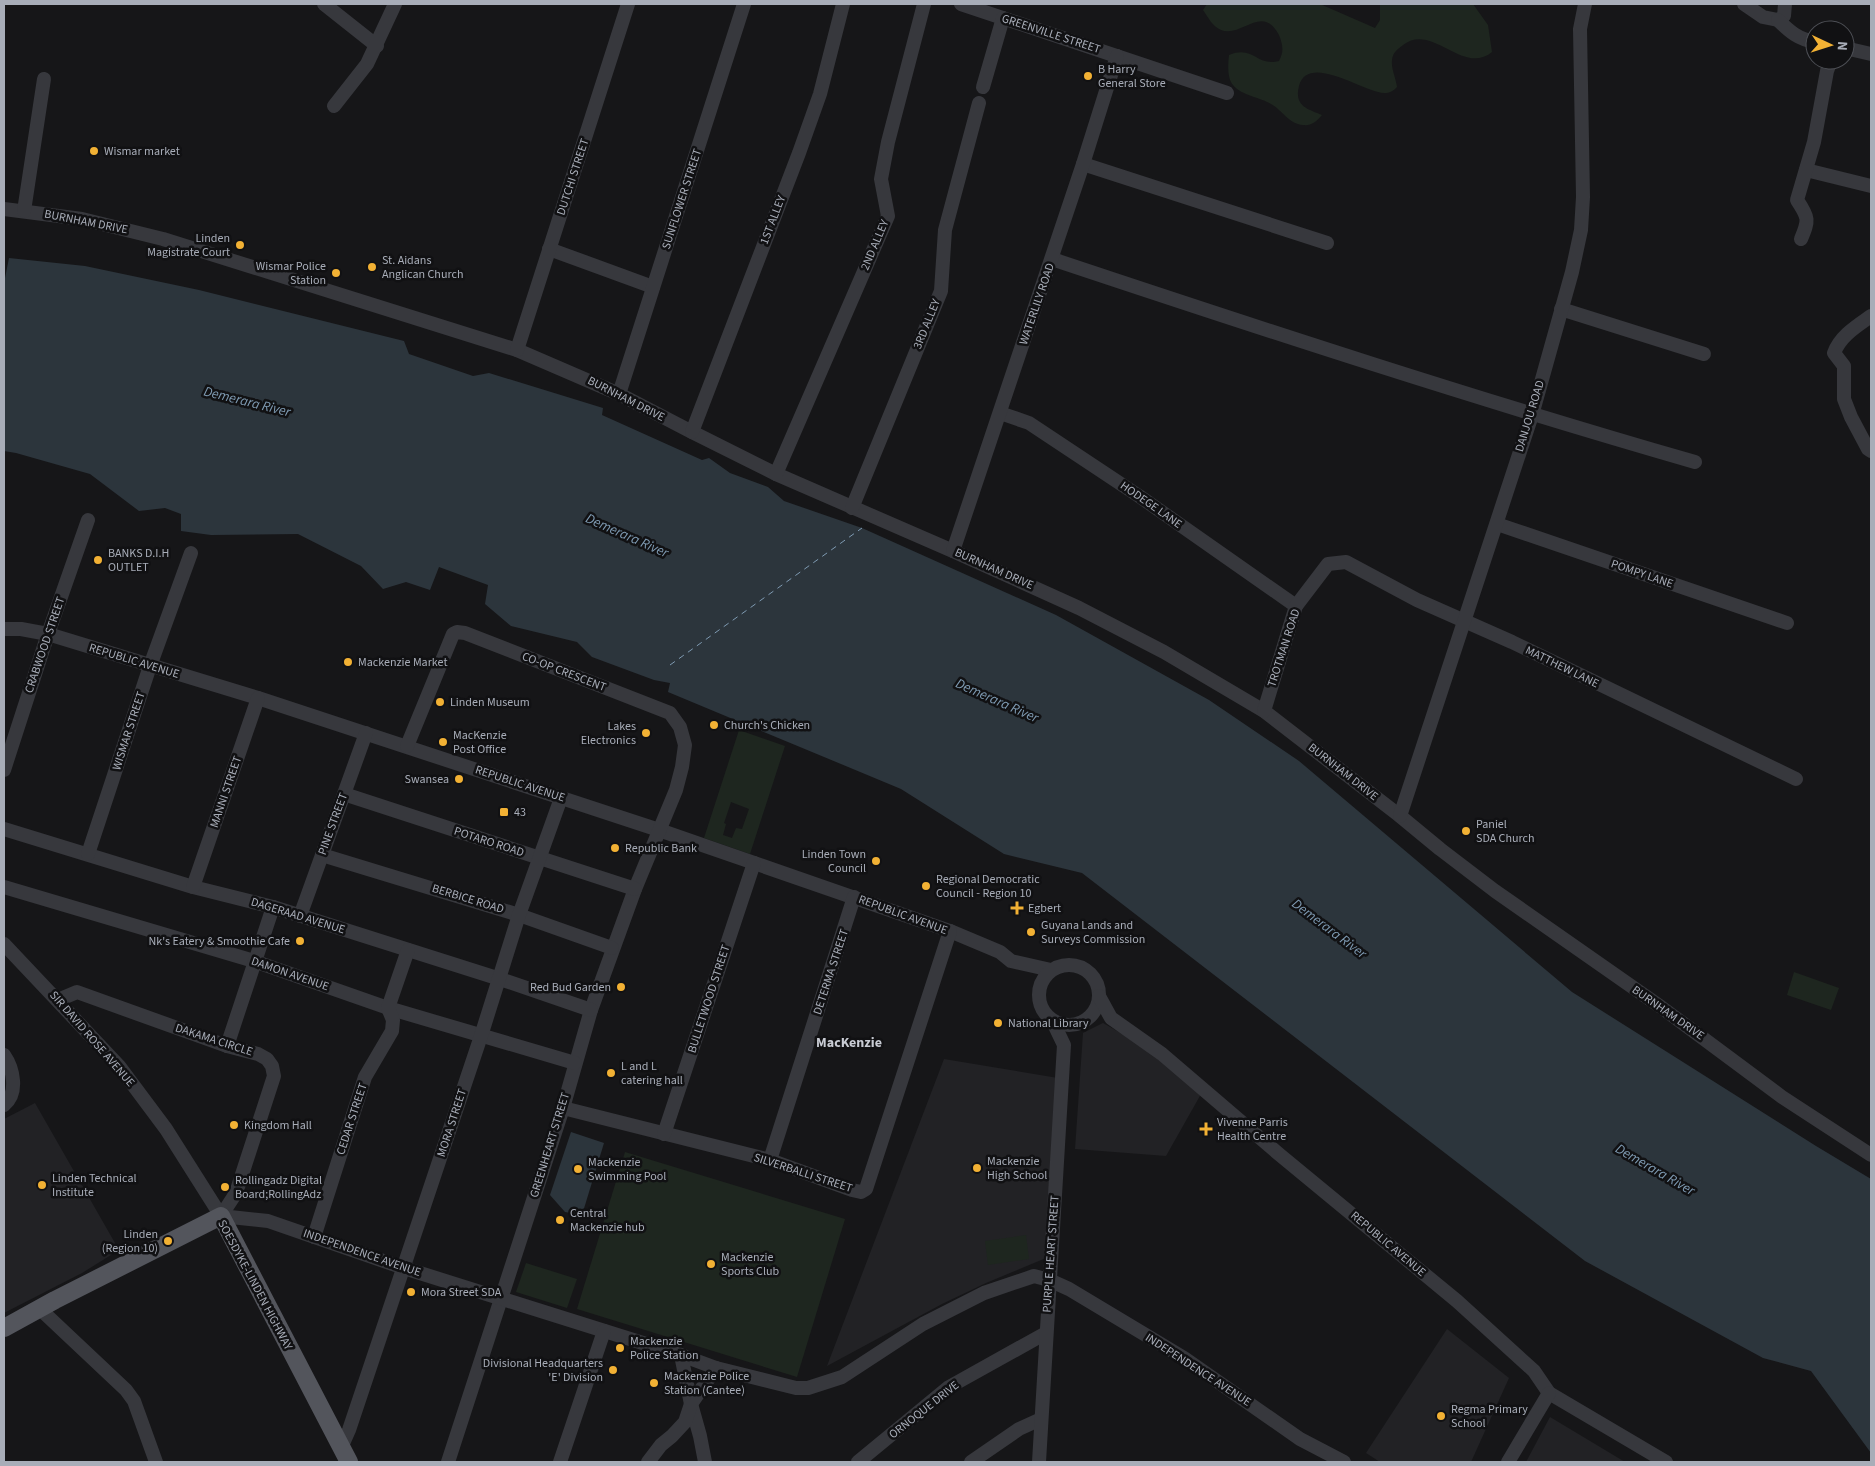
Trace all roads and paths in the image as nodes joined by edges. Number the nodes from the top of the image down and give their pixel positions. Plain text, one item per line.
1 (324, 4) edge
2 (395, 4) edge
3 (628, 4) edge
4 (744, 4) edge
5 (843, 4) edge
6 (924, 4) edge
7 (961, 4) edge
8 (1585, 4) edge
9 (1744, 4) edge
10 (1785, 4) edge
11 (1003, 18) junction
12 (1778, 20) junction
13 (1805, 40) edge
14 (377, 46) junction
15 (1855, 50) edge
16 (1871, 54) edge
17 (1117, 56) junction
18 (1827, 70) edge
19 (44, 79) dead end
20 (984, 87) dead end
21 (1227, 93) dead end
22 (979, 103) dead end
23 (334, 106) dead end
24 (1083, 164) junction
25 (1806, 170) junction
26 (1871, 186) edge
27 (4, 209) edge
28 (24, 211) junction
29 (1802, 239) dead end
30 (1327, 243) dead end
31 (549, 249) junction
32 (1052, 259) junction
33 (653, 287) junction
34 (1561, 309) junction
35 (1871, 316) edge
36 (517, 350) junction
37 (1704, 354) dead end
38 (619, 394) junction
39 (1000, 413) junction
40 (1532, 415) junction
41 (692, 432) junction
42 (1871, 451) edge
43 (1695, 462) dead end
44 (776, 474) junction
45 (852, 508) junction
46 (88, 520) dead end
47 (1497, 524) junction
48 (953, 551) junction
49 (191, 553) dead end
50 (1328, 564) joint
51 (1296, 606) junction
52 (1465, 622) junction
53 (1787, 623) dead end
54 (4, 629) edge
55 (48, 634) junction
56 (150, 666) junction
57 (258, 698) junction
58 (1264, 711) junction
59 (366, 733) junction
60 (407, 746) junction
61 (4, 770) edge
62 (1796, 779) dead end
63 (344, 794) junction
64 (561, 798) junction
65 (1400, 816) junction
66 (4, 829) edge
67 (659, 830) junction
68 (88, 854) junction
69 (322, 854) junction
70 (538, 858) junction
71 (754, 863) junction
72 (4, 887) edge
73 (193, 887) junction
74 (635, 889) junction
75 (854, 897) junction
76 (273, 907) junction
77 (519, 915) junction
78 (300, 916) junction
79 (950, 931) junction
80 (4, 944) edge
81 (612, 948) junction
82 (408, 950) junction
83 (254, 961) junction
84 (1028, 965) junction
85 (1051, 970) junction
86 (500, 979) junction
87 (1099, 996) junction
88 (58, 1000) junction
89 (1039, 1002) junction
90 (388, 1008) junction
91 (591, 1010) junction
92 (1111, 1018) junction
93 (1053, 1022) junction
94 (1083, 1022) junction
95 (481, 1036) junction
96 (1064, 1045) junction
97 (227, 1046) junction
98 (4, 1055) edge
99 (575, 1063) junction
100 (4, 1106) edge
101 (563, 1108) junction
102 (664, 1134) junction
103 (1871, 1155) edge
104 (770, 1160) junction
105 (221, 1216) junction
106 (314, 1237) junction
107 (404, 1268) junction
108 (1049, 1280) junction
109 (502, 1298) junction
110 (40, 1309) junction
111 (4, 1328) edge
112 (604, 1331) junction
113 (1046, 1333) junction
114 (681, 1355) junction
115 (716, 1368) junction
116 (1548, 1393) junction
117 (691, 1404) junction
118 (1041, 1419) junction
119 (345, 1455) edge
120 (156, 1462) edge
121 (448, 1462) edge
122 (560, 1462) edge
123 (648, 1462) edge
124 (705, 1462) edge
125 (858, 1462) edge
126 (971, 1462) edge
127 (1039, 1462) edge
128 (1344, 1462) edge
129 (1508, 1462) edge
130 (1666, 1462) edge

1 - 14 street
2 - 14 street
3 - 31 street, DUTCHI STREET
4 - 33 street, SUNFLOWER STREET
5 - 41 street, 1ST ALLEY
6 - 44 street, 2ND ALLEY
7 - 11 street, GREENVILLE STREET
8 - 34 street, DANJOU ROAD
9 - 12 street
10 - 12 street
11 - 17 street, GREENVILLE STREET
11 - 20 street
12 - 13 street
14 - 23 street
15 - 16 street
17 - 21 street, GREENVILLE STREET
17 - 24 street, WATERLILY ROAD
18 - 25 street
19 - 28 street
22 - 45 street, 3RD ALLEY
24 - 30 street
24 - 32 street, WATERLILY ROAD
25 - 26 street
25 - 29 street
27 - 28 street, BURNHAM DRIVE
28 - 36 street, BURNHAM DRIVE
31 - 33 street
31 - 36 street, DUTCHI STREET
32 - 39 street, WATERLILY ROAD
32 - 40 street
33 - 38 street, SUNFLOWER STREET
34 - 37 street
34 - 40 street, DANJOU ROAD
35 - 42 street
36 - 38 street, BURNHAM DRIVE
38 - 41 street, BURNHAM DRIVE
39 - 48 street, WATERLILY ROAD
39 - 51 street, HODEGE LANE
40 - 43 street
40 - 47 street, DANJOU ROAD
41 - 44 street, BURNHAM DRIVE
44 - 45 street, BURNHAM DRIVE
45 - 48 street, BURNHAM DRIVE
46 - 55 street, CRABWOOD STREET
47 - 52 street, DANJOU ROAD
47 - 53 street, POMPY LANE
48 - 58 street, BURNHAM DRIVE
49 - 56 street, WISMAR STREET
50 - 51 street, TROTMAN ROAD
50 - 52 street, MATTHEW LANE
51 - 58 street, TROTMAN ROAD
52 - 62 street, MATTHEW LANE
52 - 65 street, DANJOU ROAD
54 - 55 street, REPUBLIC AVENUE
55 - 56 street, REPUBLIC AVENUE
55 - 61 street, CRABWOOD STREET
56 - 57 street, REPUBLIC AVENUE
56 - 68 street, WISMAR STREET
57 - 59 street, REPUBLIC AVENUE
57 - 73 street, MANNI STREET
58 - 65 street, BURNHAM DRIVE
59 - 60 street, REPUBLIC AVENUE
59 - 63 street, PINE STREET
60 - 64 street, REPUBLIC AVENUE
60 - 67 street, CO-OP CRESCENT
63 - 69 street, PINE STREET
63 - 70 street, POTARO ROAD
64 - 67 street, REPUBLIC AVENUE
64 - 70 street, MORA STREET
65 - 103 street, BURNHAM DRIVE
66 - 68 street, DAGERAAD AVENUE
67 - 71 street, REPUBLIC AVENUE
67 - 74 street, GREENHEART STREET
68 - 73 street, DAGERAAD AVENUE
69 - 77 street, BERBICE ROAD
69 - 78 street, PINE STREET
70 - 74 street, POTARO ROAD
70 - 77 street, MORA STREET
71 - 75 street, REPUBLIC AVENUE
71 - 102 street, BULLETWOOD STREET
72 - 83 street, DAMON AVENUE
73 - 76 street, DAGERAAD AVENUE
74 - 81 street, GREENHEART STREET
75 - 79 street, REPUBLIC AVENUE
75 - 104 street, DETERMA STREET
76 - 78 street, DAGERAAD AVENUE
76 - 83 street
77 - 81 street, BERBICE ROAD
77 - 86 street, MORA STREET
78 - 82 street, DAGERAAD AVENUE
79 - 84 street, REPUBLIC AVENUE
79 - 104 street, SILVERBALLI STREET
80 - 88 street, SIR DAVID ROSE AVENUE
81 - 91 street, GREENHEART STREET
82 - 86 street, DAGERAAD AVENUE
82 - 90 street, CEDAR STREET
83 - 90 street, DAMON AVENUE
83 - 97 street
84 - 85 street, REPUBLIC AVENUE
84 - 89 street
85 - 87 street
85 - 89 street
86 - 91 street, DAGERAAD AVENUE
86 - 95 street, MORA STREET
87 - 92 street, REPUBLIC AVENUE
87 - 94 street
88 - 97 street, DAKAMA CIRCLE
88 - 105 street, SIR DAVID ROSE AVENUE
89 - 93 street
90 - 95 street, DAMON AVENUE
90 - 106 street, CEDAR STREET
91 - 99 street, GREENHEART STREET
92 - 94 street
92 - 116 street, REPUBLIC AVENUE
93 - 94 street
93 - 96 street, PURPLE HEART STREET
94 - 96 street
95 - 99 street, DAMON AVENUE
95 - 107 street, MORA STREET
96 - 108 street, PURPLE HEART STREET
97 - 105 street, DAKAMA CIRCLE
98 - 100 street
99 - 101 street, GREENHEART STREET
101 - 102 street, SILVERBALLI STREET
101 - 109 street, GREENHEART STREET
102 - 104 street, SILVERBALLI STREET
105 - 106 street, INDEPENDENCE AVENUE
105 - 110 main road, SOESDYKE-LINDEN HIGHWAY
105 - 119 main road, SOESDYKE-LINDEN HIGHWAY
106 - 107 street, INDEPENDENCE AVENUE
107 - 109 street, INDEPENDENCE AVENUE
107 - 119 street, MORA STREET
108 - 113 street, PURPLE HEART STREET
108 - 115 street, INDEPENDENCE AVENUE
108 - 128 street, INDEPENDENCE AVENUE
109 - 112 street, INDEPENDENCE AVENUE
109 - 121 street, GREENHEART STREET
110 - 111 main road, SOESDYKE-LINDEN HIGHWAY
110 - 120 street
112 - 114 street, INDEPENDENCE AVENUE
112 - 122 street
113 - 118 street, PURPLE HEART STREET
113 - 125 street, ORNOQUE DRIVE
114 - 115 street, INDEPENDENCE AVENUE
114 - 117 street
115 - 117 street
116 - 129 street
116 - 130 street, REPUBLIC AVENUE
117 - 123 street
117 - 124 street
118 - 126 street
118 - 127 street, PURPLE HEART STREET

